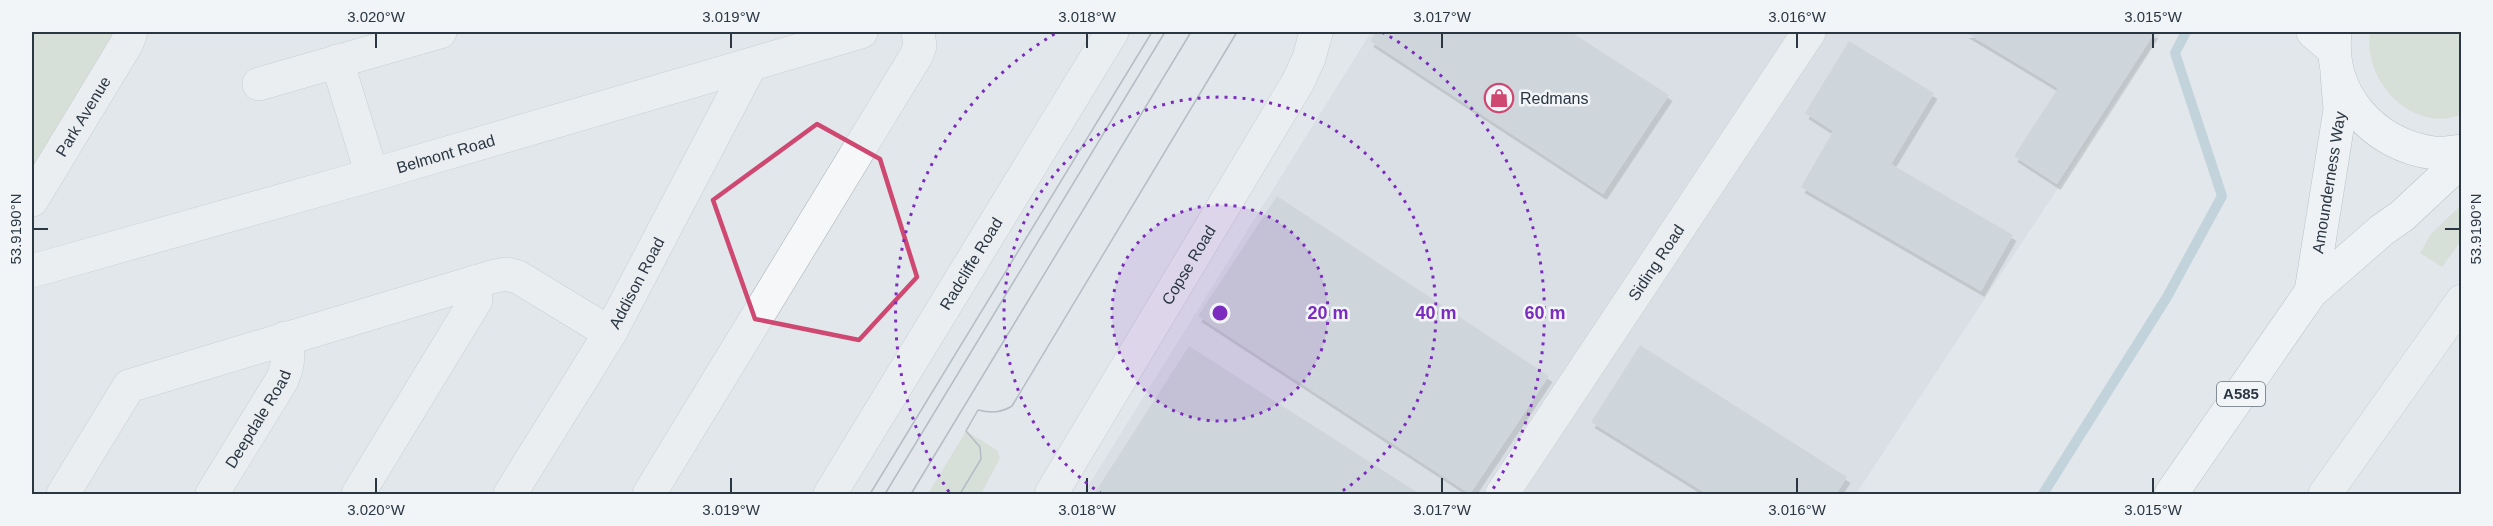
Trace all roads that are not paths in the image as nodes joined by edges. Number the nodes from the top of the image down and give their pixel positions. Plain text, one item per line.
1 (131, 32) edge
2 (440, 32) edge
3 (861, 32) edge
4 (918, 32) edge
5 (1112, 32) edge
6 (1316, 32) edge
7 (1809, 32) edge
8 (2330, 46) edge
9 (337, 61) junction
10 (750, 66) junction
11 (259, 84) dead end
12 (2462, 151) edge
13 (2462, 160) edge
14 (372, 175) junction
15 (32, 200) edge
16 (32, 270) edge
17 (474, 282) junction
18 (2311, 292) junction
19 (2462, 302) edge
20 (610, 333) junction
21 (285, 338) junction
22 (63, 495) edge
23 (212, 495) edge
24 (358, 495) edge
25 (510, 495) edge
26 (649, 495) edge
27 (830, 495) edge
28 (1051, 495) edge
29 (1502, 495) edge
30 (2171, 495) edge
31 (2325, 495) edge

1 - 15 street, Park Avenue
2 - 9 street
3 - 10 street, Belmont Road
4 - 26 street
5 - 27 street, Radcliffe Road
6 - 28 street, Copse Road
7 - 29 street, Siding Road
8 - 12 highway, A585
8 - 18 highway, Amounderness Way / A585
9 - 11 street
9 - 14 street
10 - 14 street, Belmont Road
10 - 20 street, Addison Road
13 - 18 highway, Amounderness Way / A585
14 - 16 street, Belmont Road
17 - 20 street
17 - 21 street
17 - 24 street
18 - 30 highway, Amounderness Way / A585
19 - 31 street
20 - 25 street, Addison Road
21 - 22 street
21 - 23 street, Deepdale Road

